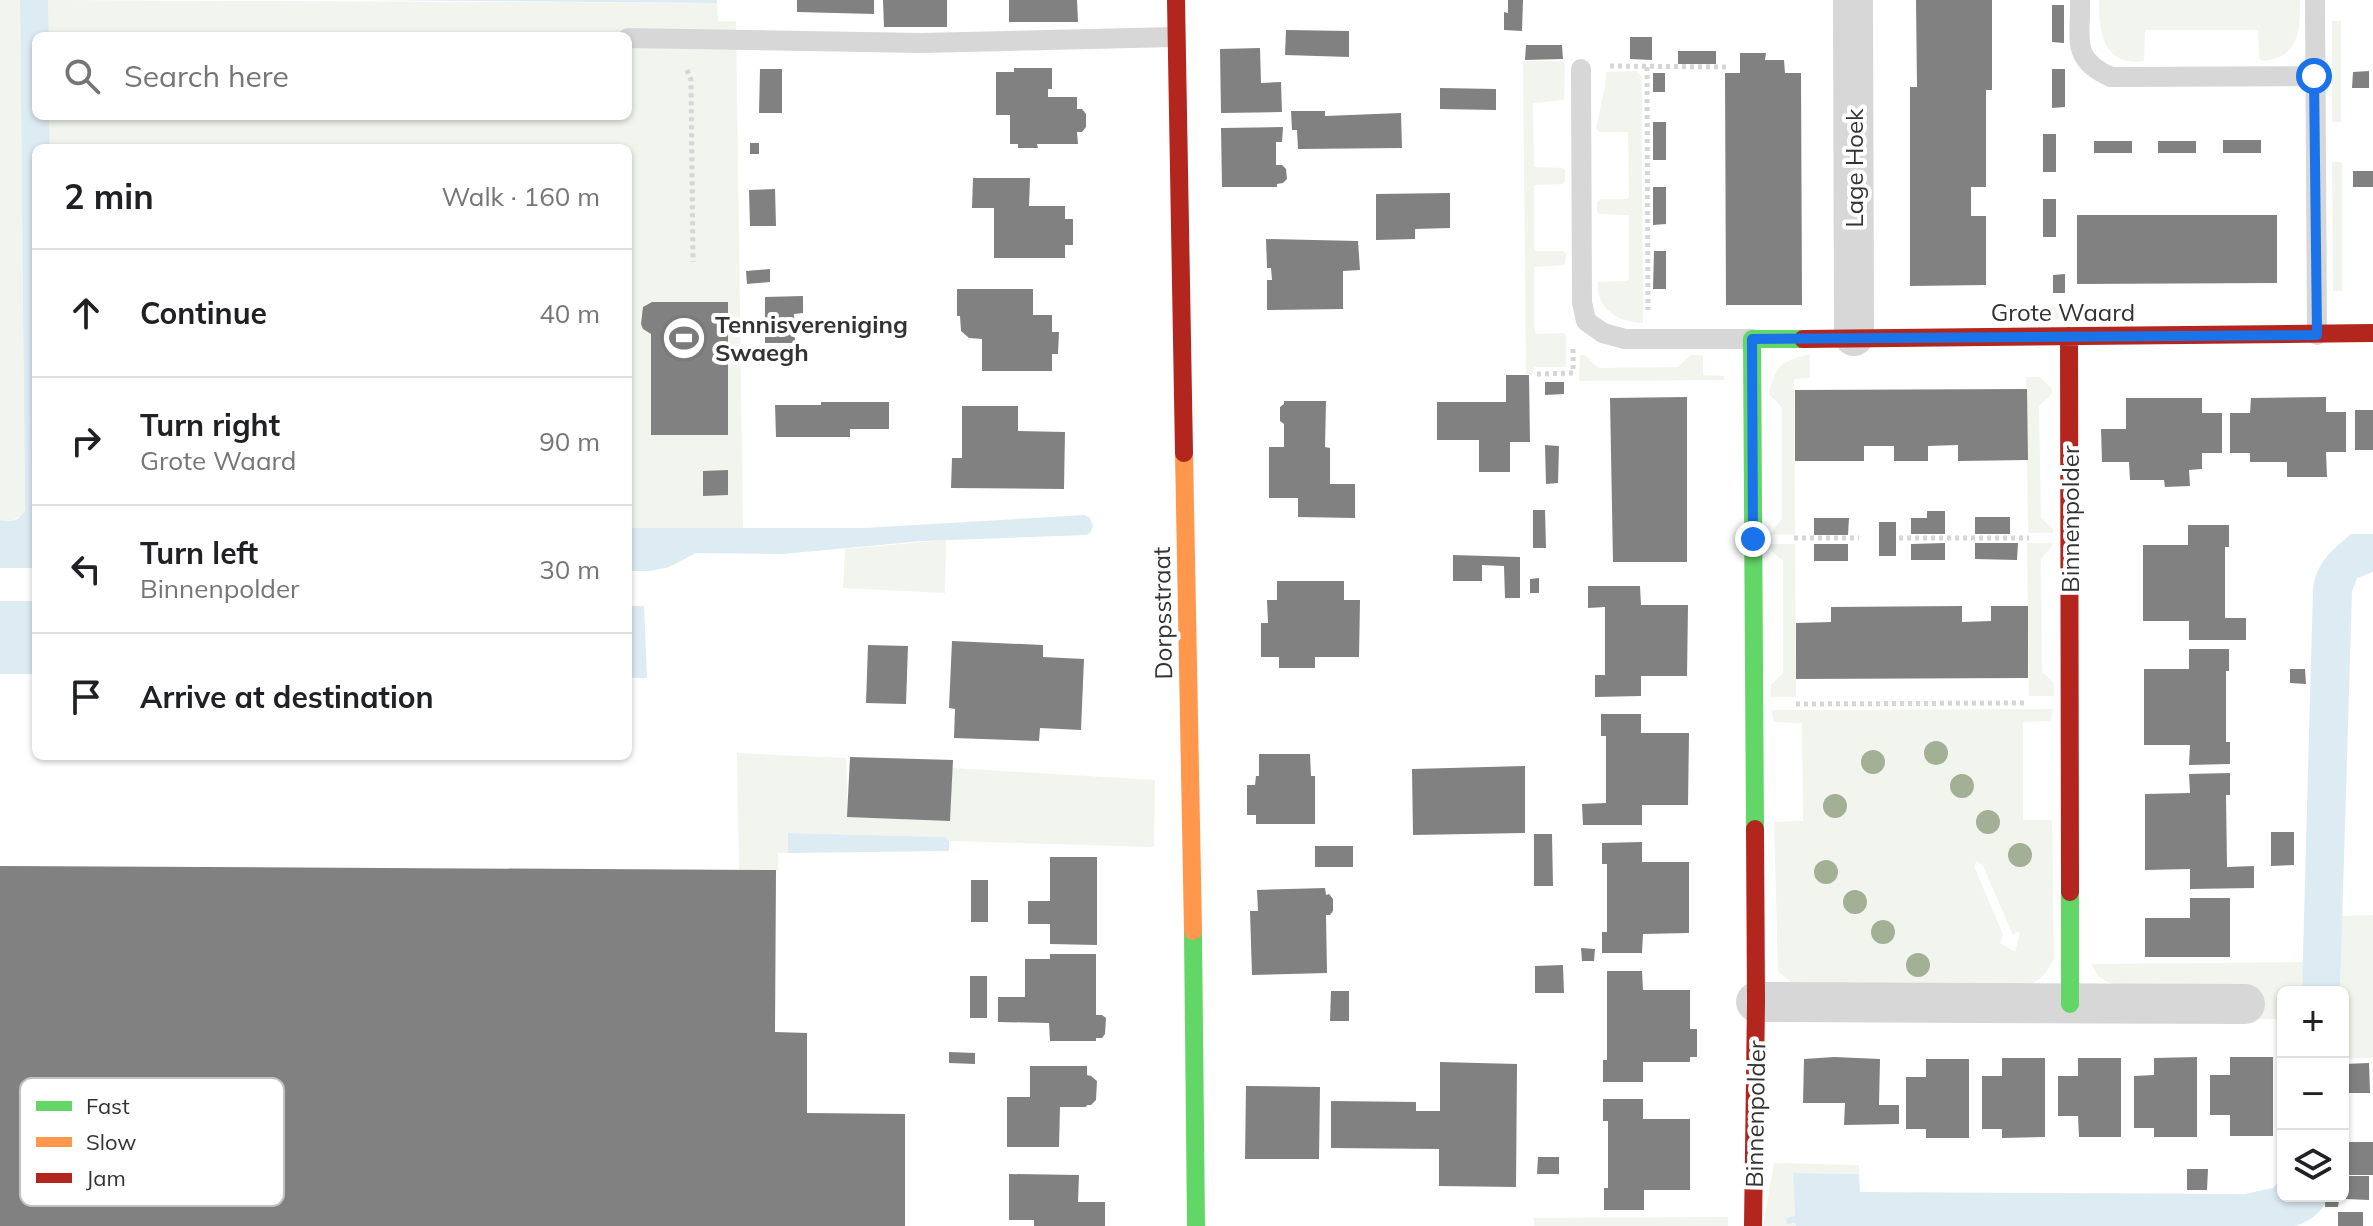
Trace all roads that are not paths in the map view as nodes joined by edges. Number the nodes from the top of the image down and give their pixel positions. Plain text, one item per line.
1 (1176, 0) edge
2 (1853, 0) edge
3 (2080, 0) edge
4 (2315, 0) edge
5 (1175, 37) junction
6 (632, 38) edge
7 (1581, 69) road end
8 (2314, 76) junction
9 (2373, 333) edge
10 (2317, 335) junction
11 (1854, 336) junction
12 (2069, 336) junction
13 (1752, 339) junction
14 (1756, 1002) junction
15 (2070, 1004) junction
16 (2245, 1004) dead end
17 (1196, 1226) edge
18 (1753, 1226) edge

1 - 5 street, Dorpsstraat
2 - 11 street, Lage Hoek
3 - 8 lane
4 - 8 lane
5 - 6 lane
5 - 17 street, Dorpsstraat
7 - 13 lane
8 - 10 lane
9 - 10 street, Grote Waard
10 - 12 street, Grote Waard
11 - 12 street, Grote Waard
11 - 13 street, Grote Waard
12 - 15 street, Binnenpolder
13 - 14 street, Binnenpolder
14 - 15 street
14 - 18 street, Binnenpolder
15 - 16 street

